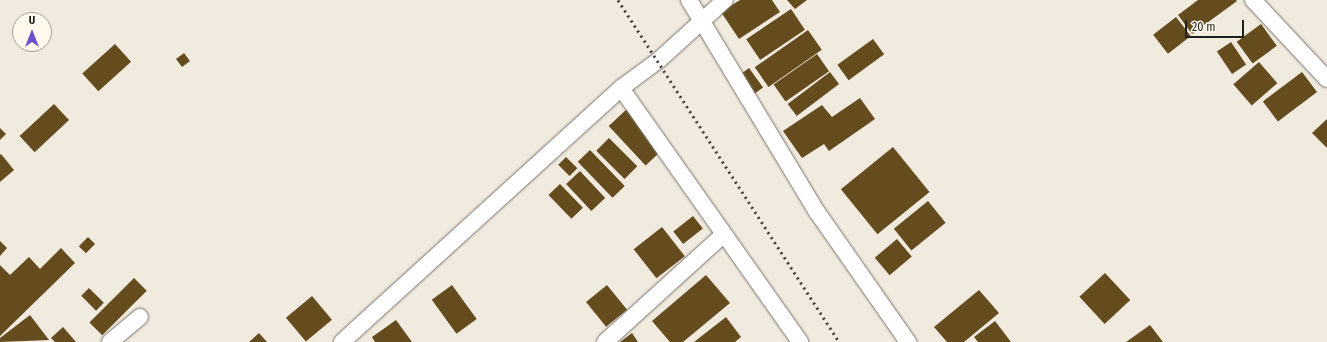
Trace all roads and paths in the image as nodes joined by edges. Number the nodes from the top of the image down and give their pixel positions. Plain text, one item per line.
1 (689, 0) edge
2 (725, 0) edge
3 (1253, 0) edge
4 (703, 21) junction
5 (1327, 78) edge
6 (621, 88) junction
7 (723, 235) junction
8 (140, 317) dead end
9 (110, 342) edge
10 (342, 342) edge
11 (605, 342) edge
12 (800, 342) edge
13 (908, 342) edge

1 - 4 street
2 - 4 street
3 - 5 street
4 - 6 street
4 - 13 street
6 - 7 street
6 - 10 street
7 - 11 street
7 - 12 street
8 - 9 street

